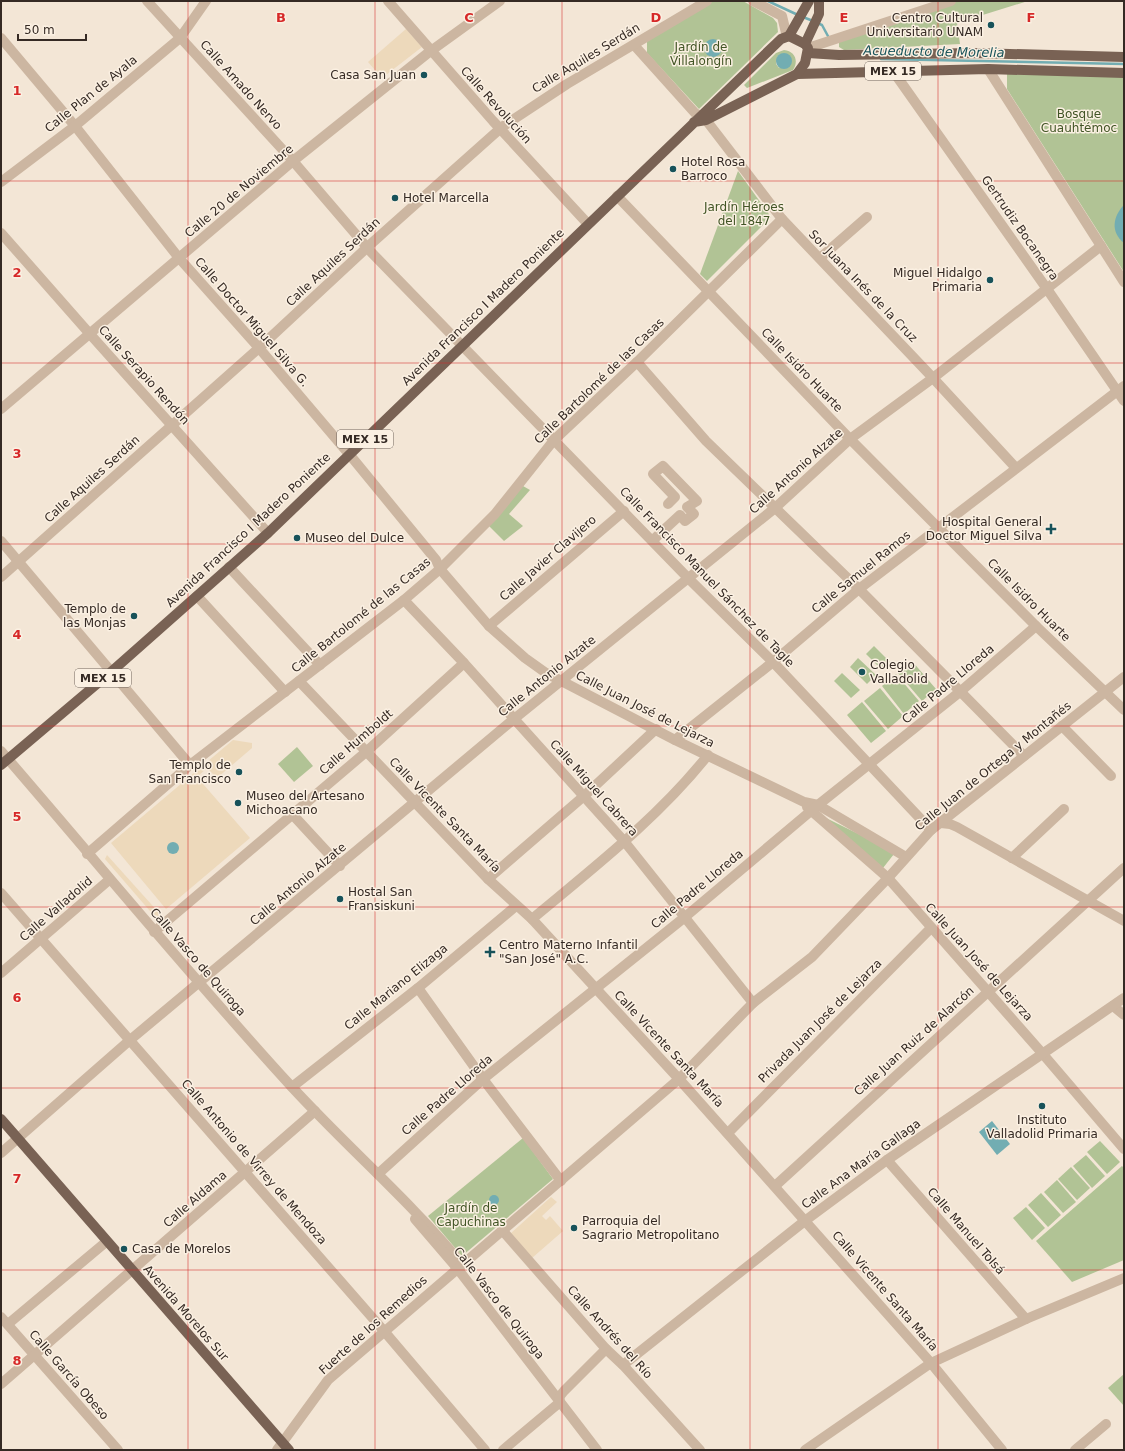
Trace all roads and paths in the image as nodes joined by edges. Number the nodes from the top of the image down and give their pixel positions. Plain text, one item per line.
1 (147, 1) edge
2 (206, 1) edge
3 (388, 1) edge
4 (500, 1) edge
5 (707, 1) edge
6 (753, 1) edge
7 (809, 1) edge
8 (819, 1) edge
9 (951, 1) edge
10 (788, 36) junction
11 (1, 38) edge
12 (180, 38) junction
13 (634, 45) junction
14 (807, 49) junction
15 (431, 50) junction
16 (1124, 57) edge
17 (988, 69) junction
18 (894, 71) junction
19 (1124, 73) edge
20 (797, 74) junction
21 (700, 119) junction
22 (75, 126) junction
23 (500, 129) junction
24 (293, 161) junction
25 (1, 182) edge
26 (617, 196) junction
27 (867, 217) dead end
28 (782, 219) junction
29 (588, 224) junction
30 (1, 233) edge
31 (1101, 246) junction
32 (368, 248) junction
33 (179, 258) junction
34 (820, 258) junction
35 (1124, 282) edge
36 (1047, 289) junction
37 (709, 291) junction
38 (89, 333) junction
39 (461, 345) junction
40 (259, 348) junction
41 (637, 362) junction
42 (933, 378) junction
43 (1120, 388) edge
44 (1124, 401) edge
45 (1, 409) edge
46 (172, 425) junction
47 (850, 439) junction
48 (554, 440) junction
49 (349, 454) junction
50 (1016, 468) junction
51 (668, 504) dead end
52 (775, 508) junction
53 (624, 510) junction
54 (938, 528) junction
55 (268, 532) junction
56 (653, 540) junction
57 (1, 541) edge
58 (19, 562) junction
59 (230, 567) junction
60 (440, 569) junction
61 (1, 577) edge
62 (689, 579) junction
63 (859, 589) junction
64 (197, 596) junction
65 (404, 600) junction
66 (489, 626) junction
67 (1036, 626) junction
68 (773, 662) junction
69 (464, 663) junction
70 (320, 665) junction
71 (111, 672) junction
72 (1124, 677) edge
73 (299, 681) junction
74 (562, 681) junction
75 (961, 691) junction
76 (285, 692) junction
77 (1106, 692) junction
78 (1124, 710) edge
79 (514, 719) junction
80 (1062, 726) junction
81 (656, 729) junction
82 (676, 740) junction
83 (1, 751) edge
84 (366, 752) junction
85 (708, 755) junction
86 (1024, 756) junction
87 (4, 762) edge
88 (190, 765) junction
89 (870, 765) junction
90 (1111, 776) dead end
91 (584, 796) junction
92 (415, 802) junction
93 (814, 808) junction
94 (1064, 809) dead end
95 (293, 815) junction
96 (941, 823) junction
97 (931, 830) junction
98 (624, 841) junction
99 (87, 854) junction
100 (906, 857) junction
101 (1012, 858) junction
102 (340, 866) junction
103 (1124, 868) edge
104 (888, 878) junction
105 (488, 879) junction
106 (109, 880) junction
107 (1, 893) edge
108 (1088, 900) junction
109 (516, 906) junction
110 (685, 917) junction
111 (532, 919) junction
112 (1124, 921) edge
113 (930, 928) junction
114 (154, 932) junction
115 (41, 938) junction
116 (1, 973) edge
117 (199, 984) junction
118 (418, 988) junction
119 (596, 989) junction
120 (988, 992) junction
121 (1124, 998) edge
122 (753, 1003) junction
123 (1113, 1006) junction
124 (1124, 1015) edge
125 (130, 1040) junction
126 (1042, 1052) junction
127 (483, 1079) junction
128 (679, 1079) junction
129 (292, 1087) junction
130 (315, 1111) junction
131 (1, 1119) edge
132 (728, 1133) junction
133 (18, 1138) junction
134 (1124, 1149) edge
135 (1, 1153) edge
136 (887, 1160) junction
137 (245, 1172) junction
138 (378, 1174) junction
139 (561, 1181) junction
140 (775, 1186) junction
141 (806, 1220) junction
142 (502, 1230) junction
143 (106, 1242) junction
144 (459, 1266) junction
145 (132, 1271) junction
146 (1124, 1278) edge
147 (1026, 1319) junction
148 (4, 1320) edge
149 (384, 1331) junction
150 (606, 1349) junction
151 (34, 1355) junction
152 (931, 1363) junction
153 (623, 1365) junction
154 (1, 1384) edge
155 (559, 1403) junction
156 (1106, 1424) dead end
157 (283, 1448) edge
158 (118, 1450) edge
159 (485, 1450) edge
160 (503, 1450) edge
161 (597, 1450) edge
162 (700, 1450) edge
163 (805, 1450) edge
164 (1002, 1450) edge
165 (1075, 1450) edge

1 - 12 street, Calle Amado Nervo
2 - 12 street, Calle Plan de Ayala
3 - 15 street, Calle Revolución
4 - 15 street, Calle 20 de Noviembre
5 - 13 street, Calle Aquiles Serdán
6 - 10 street
7 - 10 main road
8 - 14 main road
9 - 14 street
10 - 14 main road, MEX 15
10 - 21 main road, MEX 15
11 - 22 street, Calle Doctor Miguel Silva G.
12 - 22 street, Calle Plan de Ayala
12 - 24 street, Calle Amado Nervo
13 - 21 street, Sor Juana Inés de la Cruz
13 - 23 street, Calle Aquiles Serdán
14 - 16 main road, MEX 15
14 - 20 main road
15 - 23 street, Calle Revolución
15 - 24 street, Calle 20 de Noviembre
17 - 18 main road, MEX 15
17 - 19 main road, MEX 15
17 - 31 street
18 - 20 main road, MEX 15
18 - 36 street, Gertrudiz Bocanegra
20 - 21 main road, MEX 15
21 - 26 main road, Avenida Francisco I Madero Poniente / MEX 15
21 - 28 street, Sor Juana Inés de la Cruz
22 - 25 street, Calle Plan de Ayala
22 - 33 street, Calle Doctor Miguel Silva G.
23 - 29 street, Calle Revolución
23 - 32 street, Calle Aquiles Serdán
24 - 32 street, Calle Amado Nervo
24 - 33 street, Calle 20 de Noviembre
26 - 29 main road, Avenida Francisco I Madero Poniente / MEX 15
26 - 37 street, Calle Isidro Huarte
27 - 34 street
28 - 34 street, Sor Juana Inés de la Cruz
28 - 37 street, Calle Bartolomé de las Casas
29 - 39 main road, Avenida Francisco I Madero Poniente / MEX 15
30 - 38 street, Calle Serapio Rendón
31 - 35 street
31 - 36 street, Calle Antonio Alzate
32 - 39 street, Calle Amado Nervo
32 - 40 street, Calle Aquiles Serdán
33 - 38 street, Calle 20 de Noviembre
33 - 40 street, Calle Doctor Miguel Silva G.
34 - 42 street, Sor Juana Inés de la Cruz
36 - 42 street, Calle Antonio Alzate
36 - 43 street, Gertrudiz Bocanegra
37 - 41 street, Calle Bartolomé de las Casas
37 - 47 street, Calle Isidro Huarte
38 - 45 street, Calle 20 de Noviembre
38 - 46 street, Calle Serapio Rendón
39 - 48 street, Calle Francisco Manuel Sánchez de Tagle
39 - 49 main road, Avenida Francisco I Madero Poniente / MEX 15
40 - 46 street, Calle Aquiles Serdán
40 - 49 street, Calle Doctor Miguel Silva G.
41 - 48 street, Calle Bartolomé de las Casas
41 - 52 street
42 - 47 street, Calle Antonio Alzate
42 - 50 street, Sor Juana Inés de la Cruz
43 - 44 street, Gertrudiz Bocanegra
43 - 50 street, Calle Samuel Ramos
46 - 55 street, Calle Serapio Rendón
46 - 58 street, Calle Aquiles Serdán
47 - 52 street, Calle Antonio Alzate
47 - 54 street, Calle Isidro Huarte
48 - 53 street, Calle Francisco Manuel Sánchez de Tagle
48 - 60 street, Calle Bartolomé de las Casas
49 - 55 main road, Avenida Francisco I Madero Poniente / MEX 15
49 - 60 street, Calle Juan José de Lejarza
50 - 54 street, Calle Samuel Ramos
51 - 56 street
52 - 62 street, Calle Antonio Alzate
52 - 63 street
53 - 56 street, Calle Francisco Manuel Sánchez de Tagle
53 - 66 street, Calle Javier Clavijero
54 - 63 street, Calle Samuel Ramos
54 - 67 street, Calle Isidro Huarte
55 - 59 main road, Avenida Francisco I Madero Poniente / MEX 15
56 - 62 street, Calle Francisco Manuel Sánchez de Tagle
57 - 58 street
58 - 61 street, Calle Aquiles Serdán
58 - 71 street
59 - 64 main road, Avenida Francisco I Madero Poniente / MEX 15
59 - 70 street
60 - 65 street, Calle Bartolomé de las Casas
60 - 66 street, Calle Juan José de Lejarza
62 - 68 street, Calle Francisco Manuel Sánchez de Tagle
62 - 74 street, Calle Antonio Alzate
63 - 68 street, Calle Samuel Ramos
63 - 75 street
64 - 71 main road, Avenida Francisco I Madero Poniente / MEX 15
64 - 76 street
65 - 69 street, Calle Miguel Cabrera
65 - 70 street, Calle Bartolomé de las Casas
66 - 74 street, Calle Juan José de Lejarza
67 - 75 street, Calle Padre Lloreda
67 - 77 street, Calle Isidro Huarte
68 - 82 street, Calle Samuel Ramos
68 - 89 street, Calle Francisco Manuel Sánchez de Tagle
69 - 79 street, Calle Miguel Cabrera
69 - 84 street, Calle Humboldt
70 - 73 street, Calle Bartolomé de las Casas
71 - 87 main road, Avenida Francisco I Madero Poniente / MEX 15
71 - 88 street
72 - 77 street, Calle Juan de Ortega y Montañés
73 - 76 street, Calle Bartolomé de las Casas
73 - 84 street, Calle Vicente Santa María
74 - 79 street, Calle Antonio Alzate
74 - 81 street, Calle Juan José de Lejarza
75 - 86 street
75 - 89 street, Calle Padre Lloreda
76 - 88 street, Calle Bartolomé de las Casas
77 - 78 street, Calle Isidro Huarte
77 - 80 street, Calle Juan de Ortega y Montañés
79 - 91 street, Calle Miguel Cabrera
79 - 92 street, Calle Antonio Alzate
80 - 86 street, Calle Juan de Ortega y Montañés
80 - 90 street
81 - 82 street, Calle Juan José de Lejarza
81 - 91 street
82 - 85 street, Calle Juan José de Lejarza
83 - 87 street, Calle Vasco de Quiroga
84 - 92 street, Calle Vicente Santa María
84 - 95 street, Calle Humboldt
85 - 93 street, Calle Juan José de Lejarza
85 - 98 street
86 - 96 street, Calle Juan de Ortega y Montañés
87 - 99 street, Calle Vasco de Quiroga
88 - 99 street, Calle Bartolomé de las Casas
89 - 93 street, Calle Padre Lloreda
89 - 97 street, Calle Francisco Manuel Sánchez de Tagle
91 - 98 street, Calle Miguel Cabrera
91 - 105 street
92 - 102 street, Calle Antonio Alzate
92 - 105 street, Calle Vicente Santa María
93 - 100 street, Calle Juan José de Lejarza
93 - 104 street, Calle Juan José de Lejarza
93 - 110 street, Calle Padre Lloreda
94 - 101 street
95 - 102 street
95 - 114 street, Calle Humboldt
96 - 97 street, Calle Juan de Ortega y Montañés
96 - 101 street
97 - 100 street, Calle Juan de Ortega y Montañés
98 - 110 street, Calle Miguel Cabrera
98 - 111 street
99 - 106 street, Calle Vasco de Quiroga
100 - 104 street, Calle Juan de Ortega y Montañés
101 - 108 street
102 - 117 street, Calle Antonio Alzate
103 - 108 street, Calle Juan Ruiz de Alarcón
104 - 113 street, Calle Juan José de Lejarza
104 - 122 street, Calle Juan de Ortega y Montañés
105 - 109 street, Calle Vicente Santa María
106 - 114 street, Calle Vasco de Quiroga
106 - 115 street, Calle Valladolid
107 - 115 street, Calle Antonio de Virrey de Mendoza
108 - 112 street
108 - 120 street, Calle Juan Ruiz de Alarcón
109 - 111 street, Calle Vicente Santa María
109 - 118 street, Calle Mariano Elizaga
110 - 119 street, Calle Padre Lloreda
110 - 122 street, Calle Miguel Cabrera
111 - 119 street, Calle Vicente Santa María
113 - 120 street, Calle Juan José de Lejarza
113 - 132 street, Privada Juan José de Lejarza
114 - 117 street, Calle Vasco de Quiroga
115 - 116 street, Calle Valladolid
115 - 125 street, Calle Antonio de Virrey de Mendoza
117 - 125 street, Calle Antonio Alzate
117 - 129 street, Calle Vasco de Quiroga
118 - 127 street
118 - 129 street, Calle Mariano Elizaga
119 - 127 street, Calle Padre Lloreda
119 - 128 street, Calle Vicente Santa María
120 - 126 street, Calle Juan José de Lejarza
120 - 140 street, Calle Juan Ruiz de Alarcón
121 - 123 street, Calle Ana María Gallaga
122 - 128 street, Calle Juan de Ortega y Montañés
123 - 124 street
123 - 126 street, Calle Ana María Gallaga
125 - 133 street, Calle Antonio Alzate
125 - 137 street, Calle Antonio de Virrey de Mendoza
126 - 134 street, Calle Juan José de Lejarza
126 - 136 street, Calle Ana María Gallaga
127 - 138 street, Calle Padre Lloreda
127 - 139 street
128 - 132 street, Calle Vicente Santa María
128 - 139 street, Calle Juan de Ortega y Montañés
129 - 130 street, Calle Vasco de Quiroga
130 - 137 street, Calle Aldama
130 - 138 street, Calle Vasco de Quiroga
131 - 133 main road, Avenida Morelos Sur
132 - 140 street, Calle Vicente Santa María
133 - 135 street, Calle Antonio Alzate
133 - 143 main road, Avenida Morelos Sur
136 - 141 street, Calle Ana María Gallaga
136 - 147 street, Calle Manuel Tolsá
137 - 145 street, Calle Aldama
137 - 149 street, Calle Antonio de Virrey de Mendoza
138 - 144 street, Calle Vasco de Quiroga
139 - 142 street, Calle Juan de Ortega y Montañés
140 - 141 street, Calle Vicente Santa María
141 - 152 street, Calle Vicente Santa María
141 - 153 street, Calle Ana María Gallaga
142 - 144 street, Calle Juan de Ortega y Montañés
142 - 150 street, Calle Andrés del Río
143 - 145 main road, Avenida Morelos Sur
143 - 148 street
144 - 149 street, Fuerte de los Remedios
144 - 155 street, Calle Vasco de Quiroga
145 - 151 street, Calle Aldama
145 - 157 main road, Avenida Morelos Sur
146 - 147 street
147 - 152 street
148 - 151 street, Calle García Obeso
149 - 157 street, Fuerte de los Remedios
149 - 159 street, Calle Antonio de Virrey de Mendoza
150 - 153 street, Calle Andrés del Río
150 - 155 street
151 - 154 street, Calle Aldama
151 - 158 street, Calle García Obeso
152 - 163 street
152 - 164 street, Calle Vicente Santa María
153 - 162 street, Calle Andrés del Río
155 - 160 street
155 - 161 street, Calle Vasco de Quiroga
156 - 165 street

